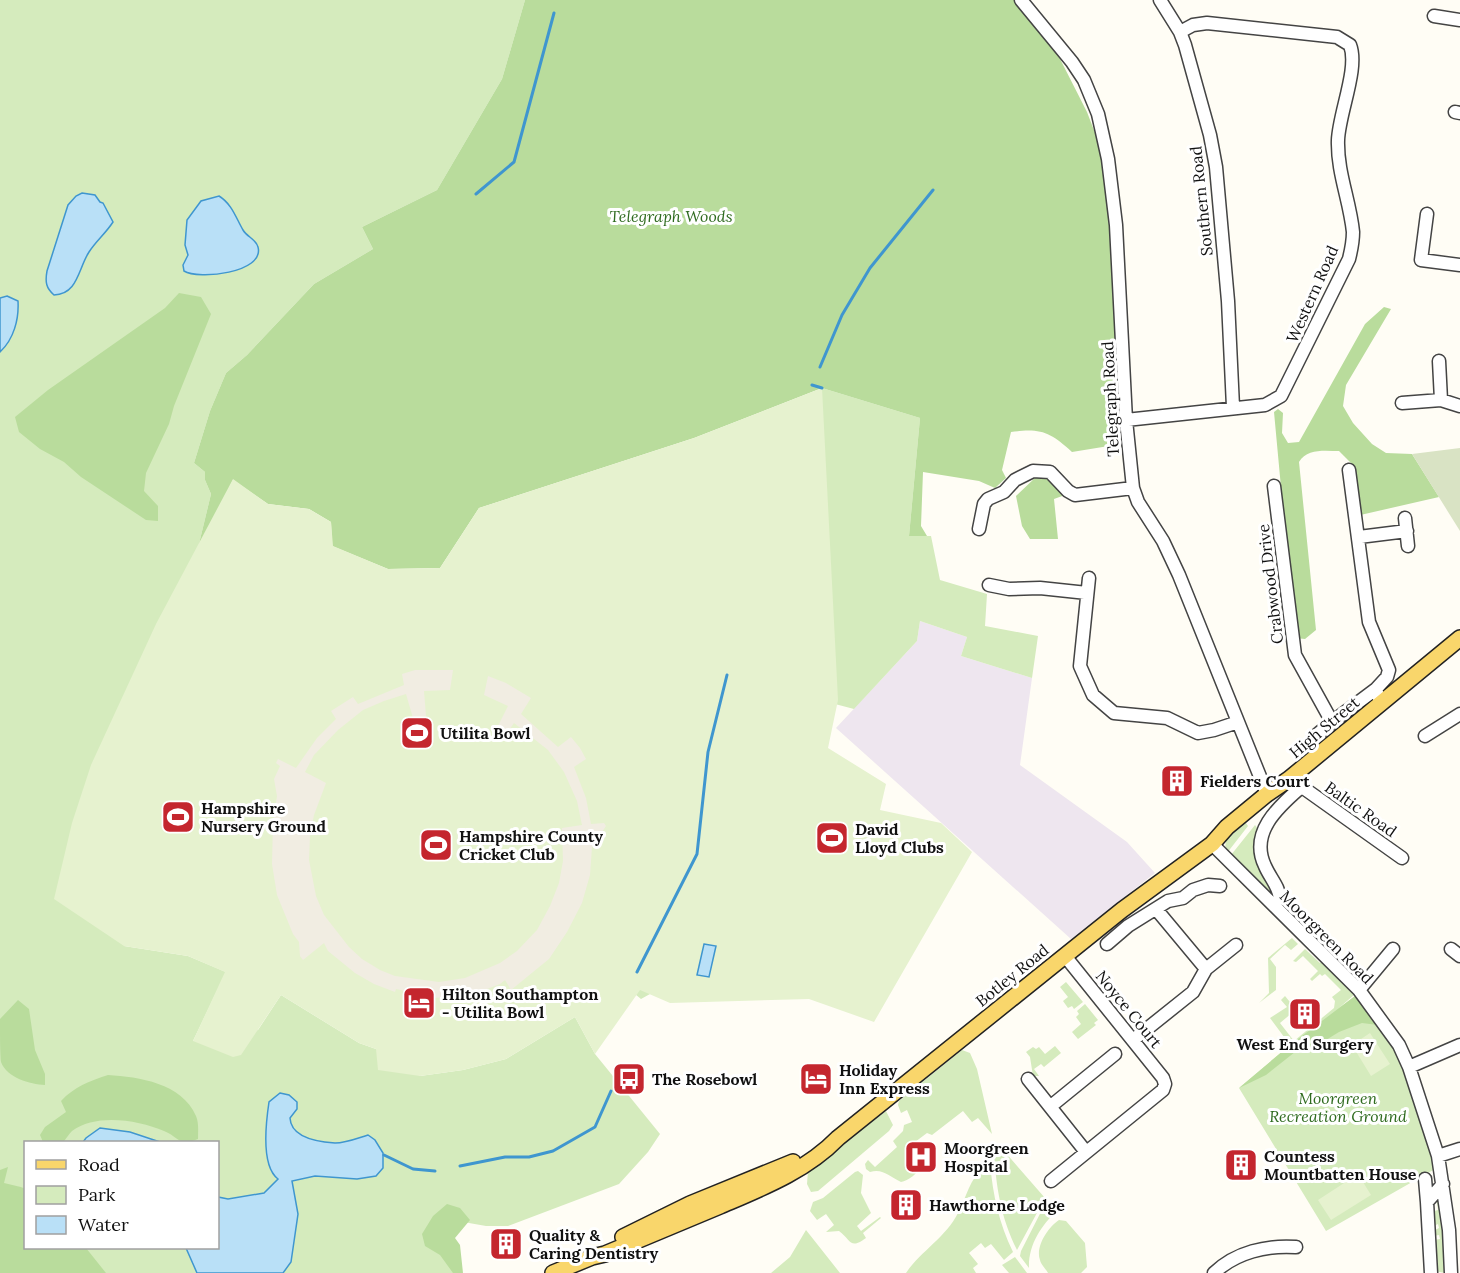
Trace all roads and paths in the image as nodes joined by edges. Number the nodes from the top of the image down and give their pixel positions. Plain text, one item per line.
1 (1021, 0) edge
2 (1160, 0) edge
3 (1434, 16) dead end
4 (1460, 20) edge
5 (1180, 32) junction
6 (1427, 214) dead end
7 (1460, 265) edge
8 (1439, 361) dead end
9 (1441, 400) junction
10 (1402, 404) dead end
11 (1460, 406) edge
12 (1233, 407) junction
13 (1126, 420) junction
14 (1349, 470) dead end
15 (1274, 486) dead end
16 (1133, 488) junction
17 (1405, 518) dead end
18 (979, 529) dead end
19 (1407, 531) junction
20 (1359, 537) junction
21 (1408, 546) dead end
22 (1089, 578) dead end
23 (989, 585) dead end
24 (1087, 593) junction
25 (1460, 639) edge
26 (1379, 696) junction
27 (1460, 714) edge
28 (1238, 722) junction
29 (1332, 722) junction
30 (1425, 736) dead end
31 (1313, 738) dead end
32 (1294, 783) junction
33 (1267, 794) junction
34 (1212, 844) junction
35 (1402, 858) dead end
36 (1220, 886) dead end
37 (1280, 900) dead end
38 (1156, 909) junction
39 (1107, 944) dead end
40 (1236, 945) dead end
41 (1393, 949) dead end
42 (1065, 956) junction
43 (1206, 969) junction
44 (1359, 990) junction
45 (1133, 1040) junction
46 (1460, 1045) edge
47 (1115, 1054) dead end
48 (1409, 1067) junction
49 (1028, 1079) dead end
50 (1051, 1106) junction
51 (1460, 1149) edge
52 (1086, 1152) junction
53 (1438, 1156) junction
54 (1425, 1179) dead end
55 (1051, 1181) dead end
56 (1443, 1184) junction
57 (1427, 1202) junction
58 (1296, 1247) dead end
59 (553, 1273) edge
60 (1214, 1273) edge
61 (1431, 1273) edge
62 (1451, 1273) edge

1 - 13 street, Telegraph Road
2 - 5 street, Southern Road
3 - 4 street
5 - 12 street, Southern Road
5 - 12 street, Western Road
6 - 7 street
8 - 9 street
9 - 10 street
9 - 11 street
12 - 13 street, Western Road
13 - 16 street, Telegraph Road
14 - 20 street
15 - 29 street, Crabwood Drive
16 - 18 street
16 - 28 street, Telegraph Road
17 - 19 street
19 - 20 street
19 - 21 street
20 - 26 street
22 - 24 street
23 - 24 street
24 - 28 street
25 - 26 main road, High Street
26 - 29 street
26 - 32 main road, High Street
27 - 30 street
28 - 33 street, Telegraph Road
29 - 31 street
32 - 33 main road, High Street
32 - 35 street, Baltic Road
32 - 37 street, Baltic Road
33 - 34 main road, High Street
34 - 42 main road, Botley Road
34 - 44 street, Moorgreen Road
36 - 38 street
38 - 39 street
38 - 43 street
40 - 43 street
41 - 44 street
42 - 45 street, Noyce Court
42 - 59 main road, Botley Road
43 - 45 street
44 - 48 street, Moorgreen Road
45 - 52 street, Noyce Court
46 - 48 street
47 - 50 street
48 - 53 street, Moorgreen Road
49 - 50 street
50 - 52 street
51 - 53 street
52 - 55 street
53 - 56 street, Moorgreen Road
54 - 57 street
56 - 57 street
56 - 62 street, Moorgreen Road
57 - 61 street
58 - 60 street

